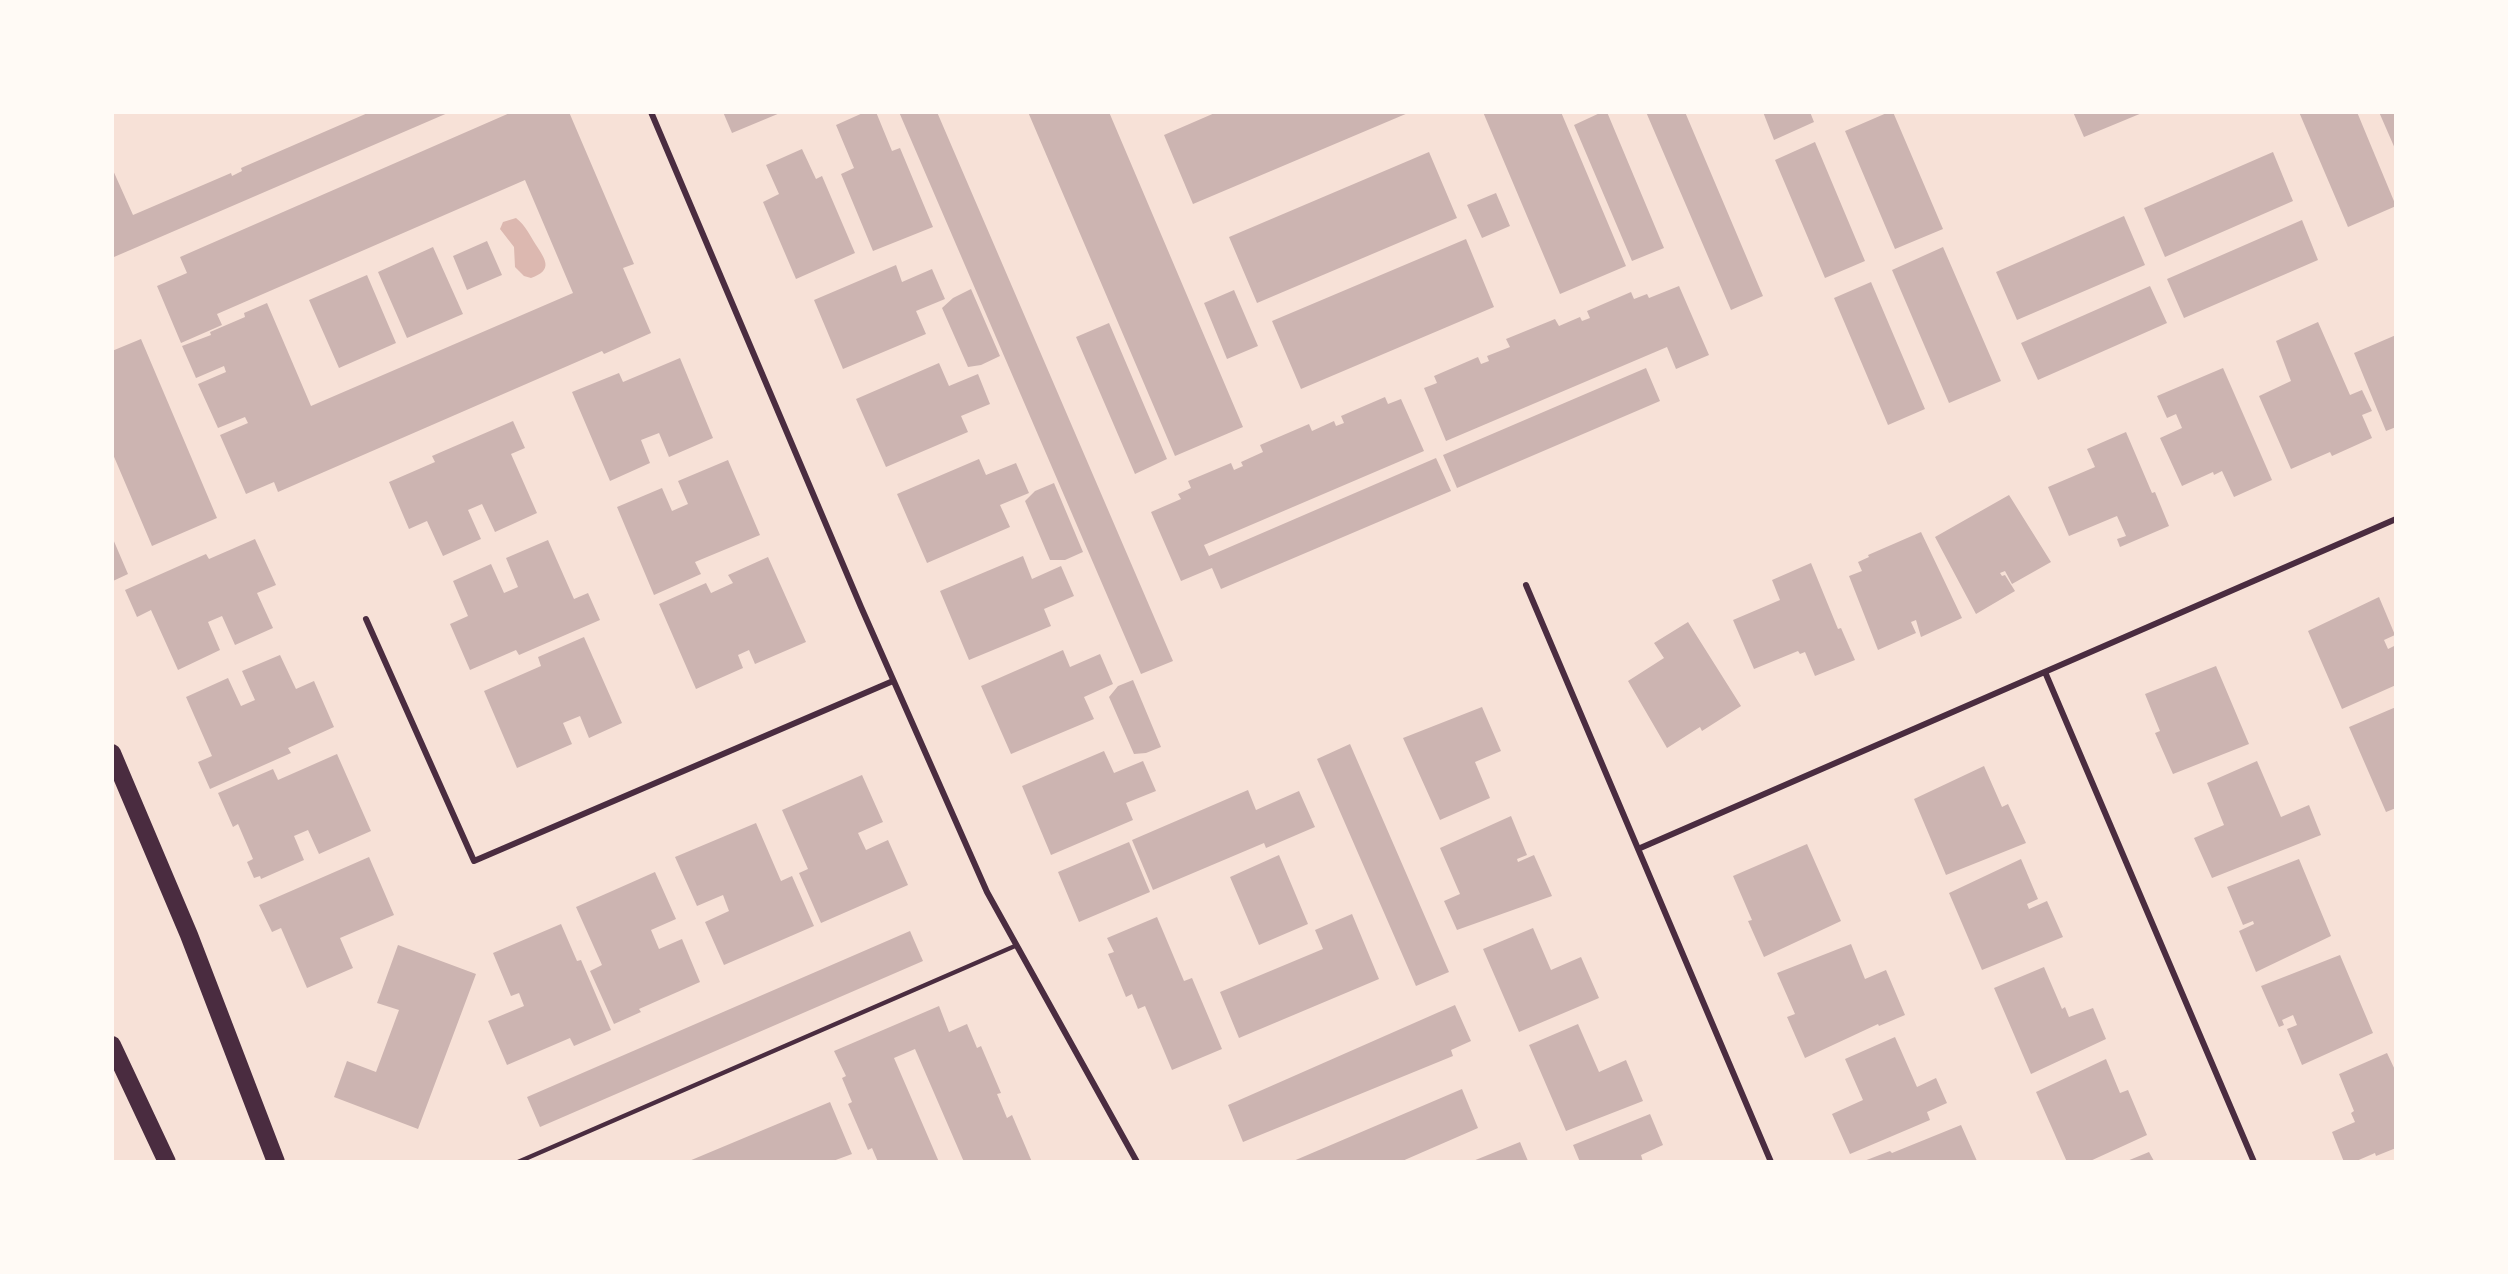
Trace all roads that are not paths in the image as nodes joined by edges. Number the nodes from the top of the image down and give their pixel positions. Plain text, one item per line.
1 (651, 112) edge
2 (2396, 519) edge
3 (1526, 585) dead end
4 (366, 619) dead end
5 (2046, 672) junction
6 (893, 681) junction
7 (112, 753) edge
8 (1638, 849) junction
9 (1015, 946) junction
10 (112, 1045) edge
11 (167, 1161) edge
12 (276, 1161) edge
13 (518, 1161) edge
14 (1137, 1161) edge
15 (1771, 1161) edge
16 (2254, 1161) edge

1 - 6 street
2 - 5 street
3 - 8 street
4 - 6 street
5 - 8 street
5 - 16 street
6 - 9 street
7 - 12 highway
8 - 15 street
9 - 13 lane
9 - 14 street
10 - 11 highway

